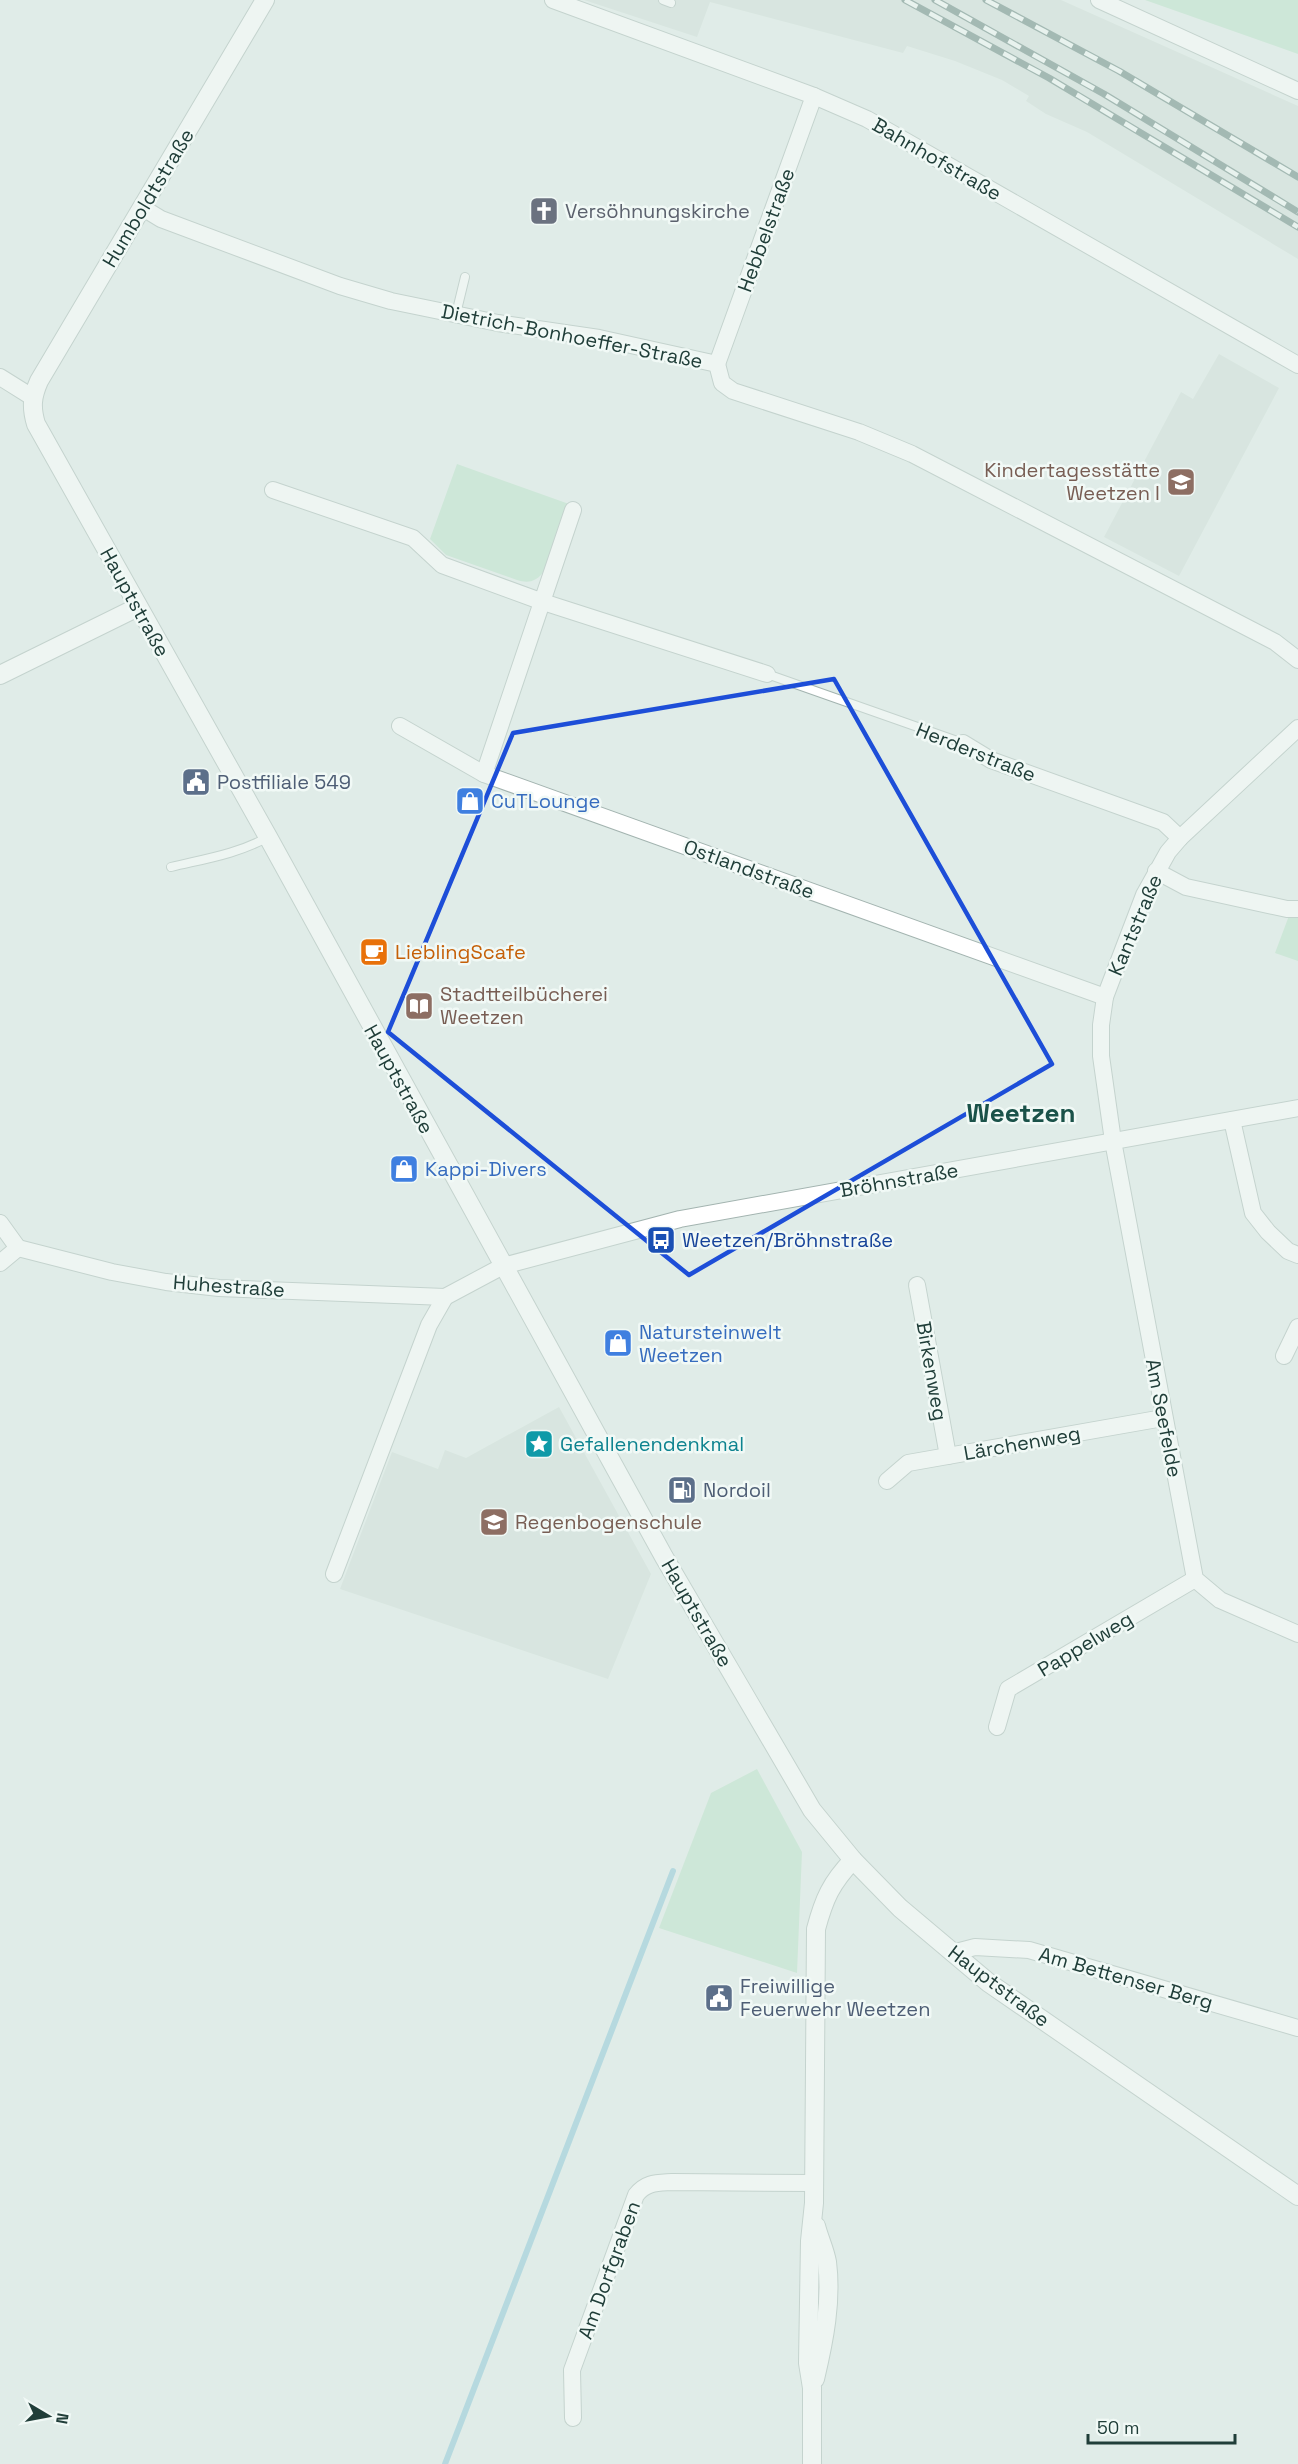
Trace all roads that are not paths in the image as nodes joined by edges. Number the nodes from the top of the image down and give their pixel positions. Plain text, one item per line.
1 (265, 0) edge
2 (553, 0) edge
3 (1099, 0) edge
4 (1298, 91) edge
5 (814, 96) junction
6 (143, 208) junction
7 (465, 277) dead end
8 (456, 314) junction
9 (717, 363) junction
10 (1298, 365) edge
11 (0, 376) edge
12 (32, 397) junction
13 (273, 490) dead end
14 (573, 510) dead end
15 (543, 602) junction
16 (138, 607) junction
17 (1298, 660) edge
18 (767, 674) joint
19 (0, 675) edge
20 (400, 726) dead end
21 (1298, 728) edge
22 (963, 743) joint
23 (484, 774) junction
24 (268, 837) junction
25 (1180, 838) junction
26 (171, 867) dead end
27 (1156, 871) junction
28 (1298, 909) edge
29 (1105, 997) junction
30 (1298, 1108) edge
31 (1232, 1120) junction
32 (1113, 1142) junction
33 (0, 1223) edge
34 (18, 1248) junction
35 (1298, 1256) edge
36 (0, 1263) edge
37 (503, 1266) junction
38 (917, 1285) dead end
39 (444, 1297) junction
40 (1298, 1327) edge
41 (1284, 1356) dead end
42 (1163, 1418) junction
43 (948, 1456) junction
44 (888, 1481) dead end
45 (334, 1574) dead end
46 (1195, 1579) junction
47 (1298, 1634) edge
48 (997, 1727) dead end
49 (853, 1860) junction
50 (952, 1953) junction
51 (1298, 2028) edge
52 (814, 2183) junction
53 (1298, 2196) edge
54 (573, 2418) dead end
55 (812, 2464) edge

1 - 6 street, Humboldtstraße
2 - 5 street, Bahnhofstraße
3 - 4 street
5 - 9 street, Hebbelstraße
5 - 10 street, Bahnhofstraße
6 - 8 street, Dietrich-Bonhoeffer-Straße
6 - 12 street, Humboldtstraße
7 - 8 lane
8 - 9 street, Dietrich-Bonhoeffer-Straße
9 - 17 street, Dietrich-Bonhoeffer-Straße
11 - 12 street
12 - 16 street, Hauptstraße
13 - 15 street
14 - 15 street
15 - 18 street
15 - 23 street
16 - 19 street
16 - 24 street, Hauptstraße
18 - 22 lane, Herderstraße
20 - 23 street, Ostlandstraße
21 - 25 street, Kantstraße
22 - 25 street, Herderstraße
23 - 29 street, Ostlandstraße
24 - 26 lane
24 - 37 street, Hauptstraße
25 - 27 street, Kantstraße
27 - 28 street
27 - 29 street, Kantstraße
29 - 32 street, Kantstraße
30 - 31 street, Bröhnstraße
31 - 32 street, Bröhnstraße
31 - 35 street
32 - 37 street, Bröhnstraße
32 - 42 street, Am Seefelde
33 - 34 street
34 - 36 street
34 - 39 street, Huhestraße
37 - 39 street
37 - 49 street, Hauptstraße
38 - 43 street, Birkenweg
39 - 45 street
40 - 41 street
42 - 43 street, Lärchenweg
42 - 46 street, Am Seefelde
43 - 44 street, Lärchenweg
46 - 47 street
46 - 48 street, Pappelweg
49 - 50 street, Hauptstraße
49 - 52 street
50 - 51 street, Am Bettenser Berg
50 - 53 street, Hauptstraße
52 - 54 street, Am Dorfgraben
52 - 55 street

